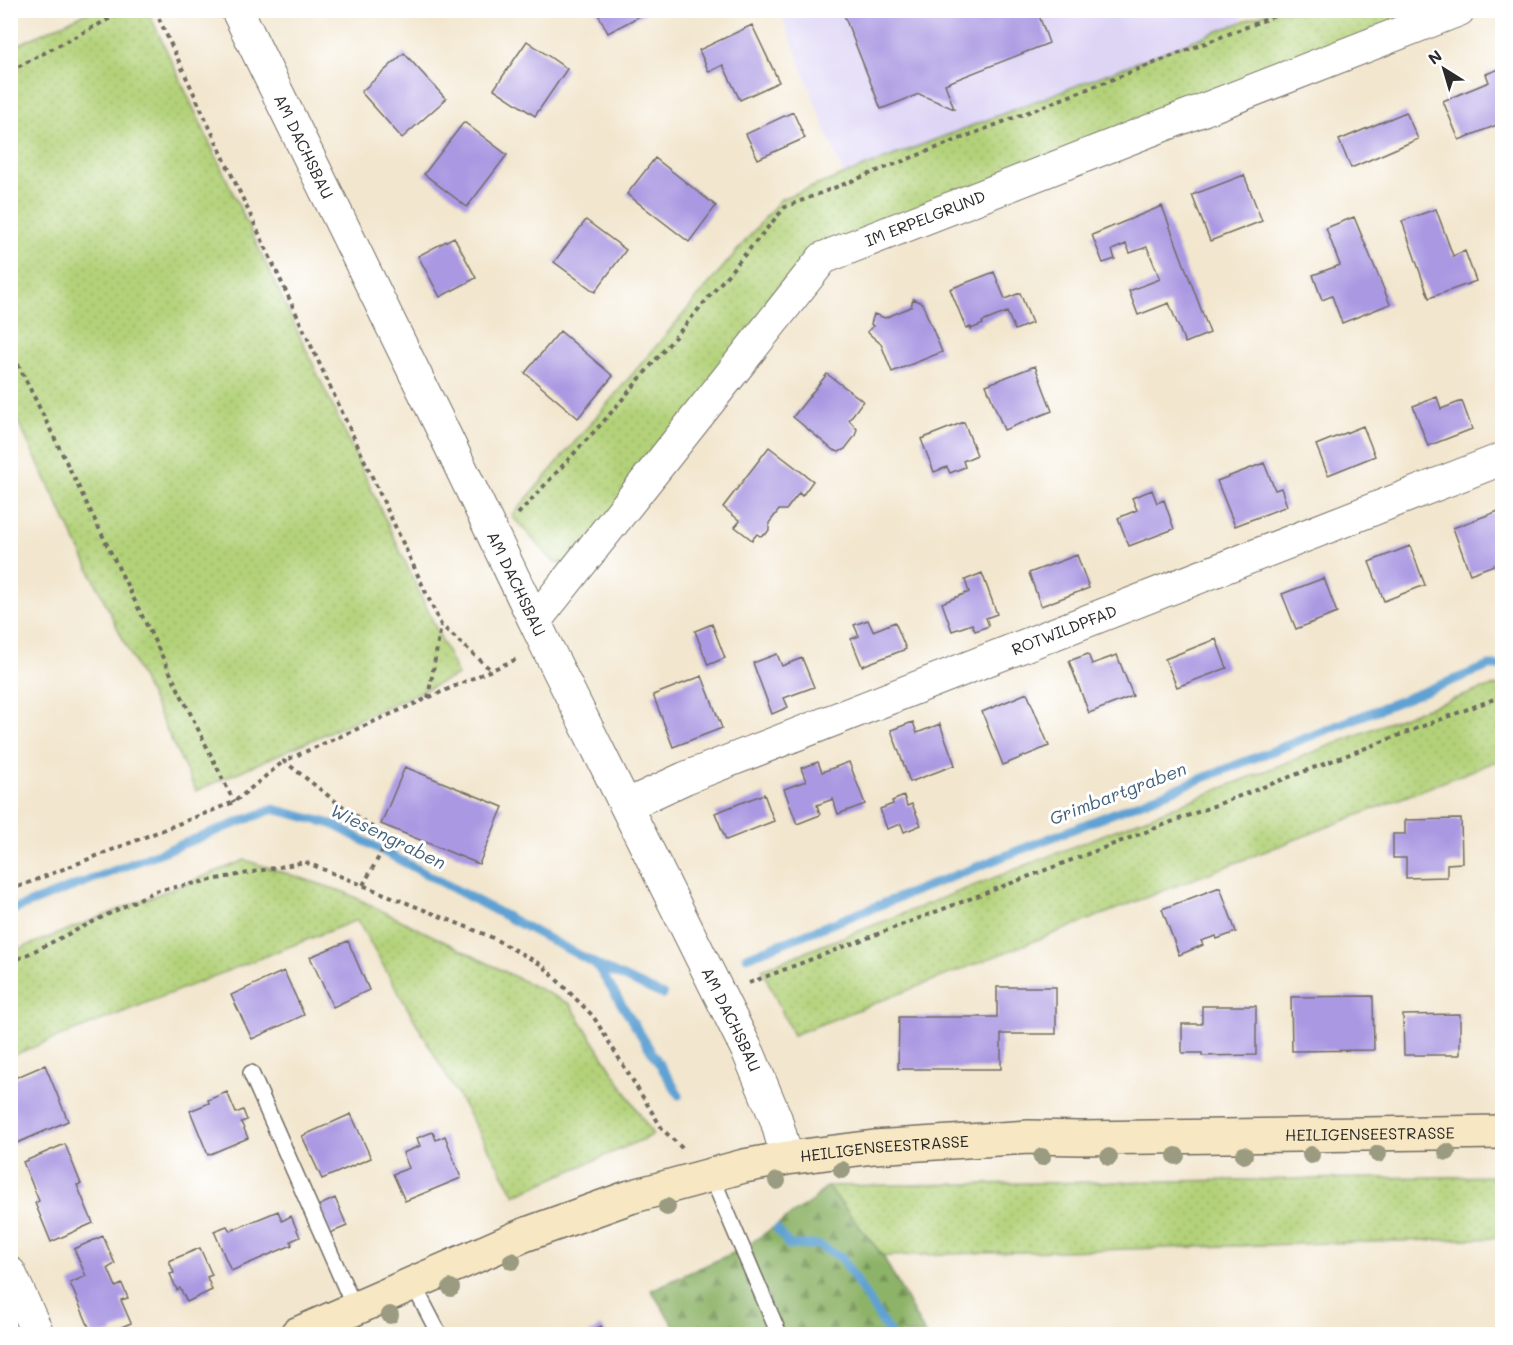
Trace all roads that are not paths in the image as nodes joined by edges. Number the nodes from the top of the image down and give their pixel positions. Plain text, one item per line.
1 (237, 10) edge
2 (1459, 10) edge
3 (1503, 459) edge
4 (540, 633) junction
5 (627, 805) junction
6 (251, 1073) dead end
7 (1503, 1132) edge
8 (787, 1158) junction
9 (711, 1175) junction
10 (10, 1273) edge
11 (413, 1284) junction
12 (355, 1309) junction
13 (38, 1335) edge
14 (297, 1335) edge
15 (439, 1335) edge
16 (779, 1335) edge

1 - 4 street, AM DACHSBAU
2 - 4 street, IM ERPELGRUND
3 - 5 street, ROTWILDPFAD
4 - 5 street, AM DACHSBAU
5 - 8 street, AM DACHSBAU
6 - 12 lane
7 - 8 main road, HEILIGENSEESTRASSE
8 - 9 main road, HEILIGENSEESTRASSE
9 - 11 main road, HEILIGENSEESTRASSE
9 - 16 lane
10 - 13 street
11 - 12 main road, HEILIGENSEESTRASSE
11 - 15 lane
12 - 14 main road, HEILIGENSEESTRASSE

